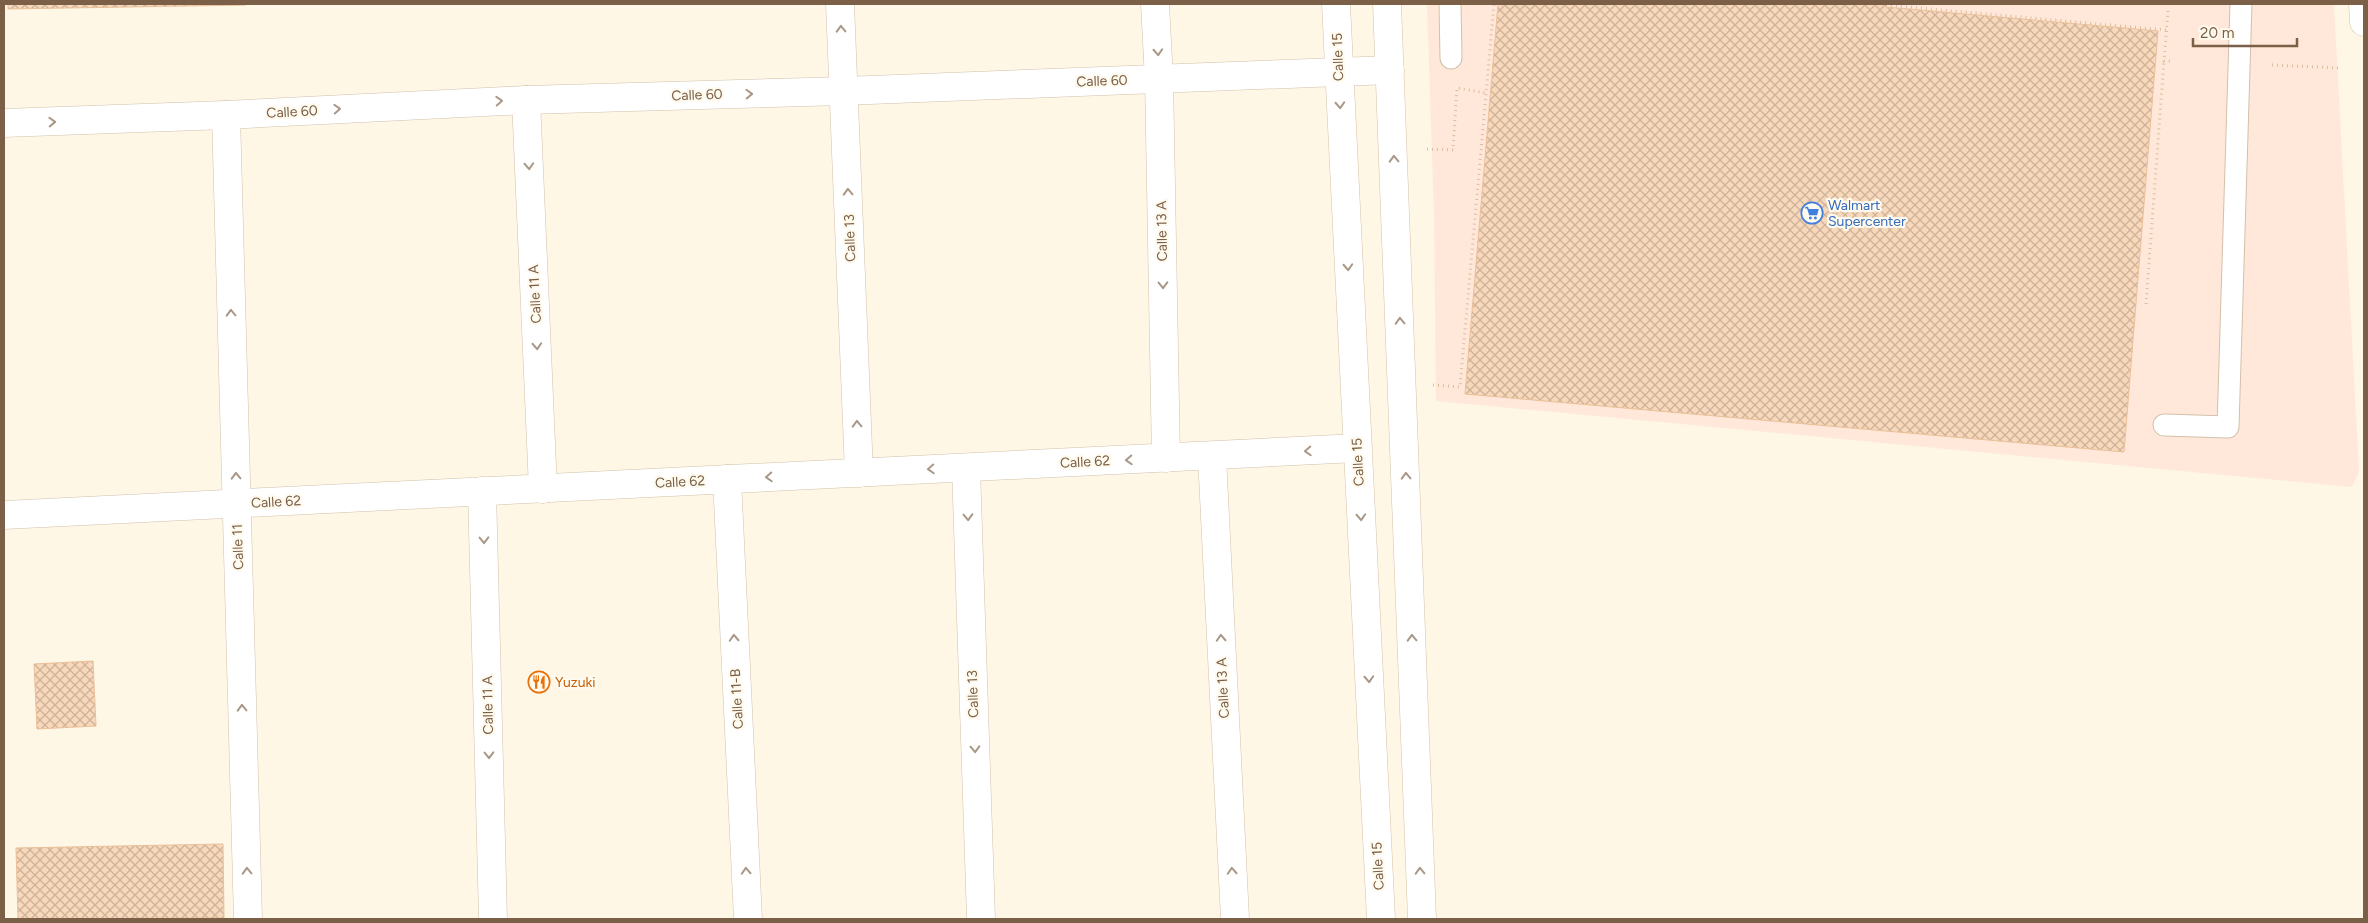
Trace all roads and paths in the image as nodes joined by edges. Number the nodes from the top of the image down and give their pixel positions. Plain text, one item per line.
1 (840, 4) edge
2 (1155, 4) edge
3 (1336, 4) edge
4 (1387, 4) edge
5 (1450, 4) edge
6 (1494, 4) edge
7 (2242, 4) edge
8 (2363, 4) edge
9 (1886, 5) dead end
10 (2168, 11) dead end
11 (2364, 22) edge
12 (2166, 30) junction
13 (1451, 58) dead end
14 (2164, 61) junction
15 (2171, 61) dead end
16 (2272, 65) dead end
17 (2340, 68) dead end
18 (1390, 70) junction
19 (1339, 72) junction
20 (1159, 79) junction
21 (844, 91) junction
22 (1486, 92) junction
23 (526, 100) junction
24 (226, 115) junction
25 (4, 123) edge
26 (1427, 149) dead end
27 (2146, 304) dead end
28 (1426, 384) dead end
29 (2164, 425) dead end
30 (1357, 448) junction
31 (1212, 456) junction
32 (1166, 458) junction
33 (966, 468) junction
34 (859, 473) junction
35 (727, 479) junction
36 (543, 489) junction
37 (482, 491) junction
38 (237, 504) junction
39 (4, 515) edge
40 (248, 919) edge
41 (494, 919) edge
42 (748, 919) edge
43 (981, 919) edge
44 (1235, 919) edge
45 (1381, 919) edge
46 (1422, 919) edge

21 -> 1 street, Calle 13
2 -> 20 street, Calle 13 A
3 - 19 street, Calle 15
4 - 18 street
5 - 13 lane
6 - 22 path
7 - 29 lane
8 - 11 street
9 - 12 path
10 - 12 path
12 - 14 path
14 - 15 path
14 - 27 path
16 - 17 path
18 - 19 street, Calle 60
46 -> 18 street
19 - 20 street, Calle 60
19 -> 30 street, Calle 15
20 - 21 street, Calle 60
20 -> 32 street, Calle 13 A
23 -> 21 street, Calle 60
34 -> 21 street, Calle 13
22 - 26 path
22 - 28 path
24 -> 23 street, Calle 60
23 -> 36 street, Calle 11 A
25 -> 24 street, Calle 60
38 -> 24 street, Calle 11
30 -> 31 street, Calle 62
30 -> 45 street, Calle 15
31 - 32 street, Calle 62
44 -> 31 street, Calle 13 A
32 -> 33 street, Calle 62
33 -> 34 street, Calle 62
33 -> 43 street, Calle 13
34 -> 35 street, Calle 62
35 - 36 street, Calle 62
42 -> 35 street, Calle 11-B
36 - 37 street, Calle 62
37 - 38 street, Calle 62
37 -> 41 street, Calle 11 A
38 - 39 street, Calle 62
40 -> 38 street, Calle 11

